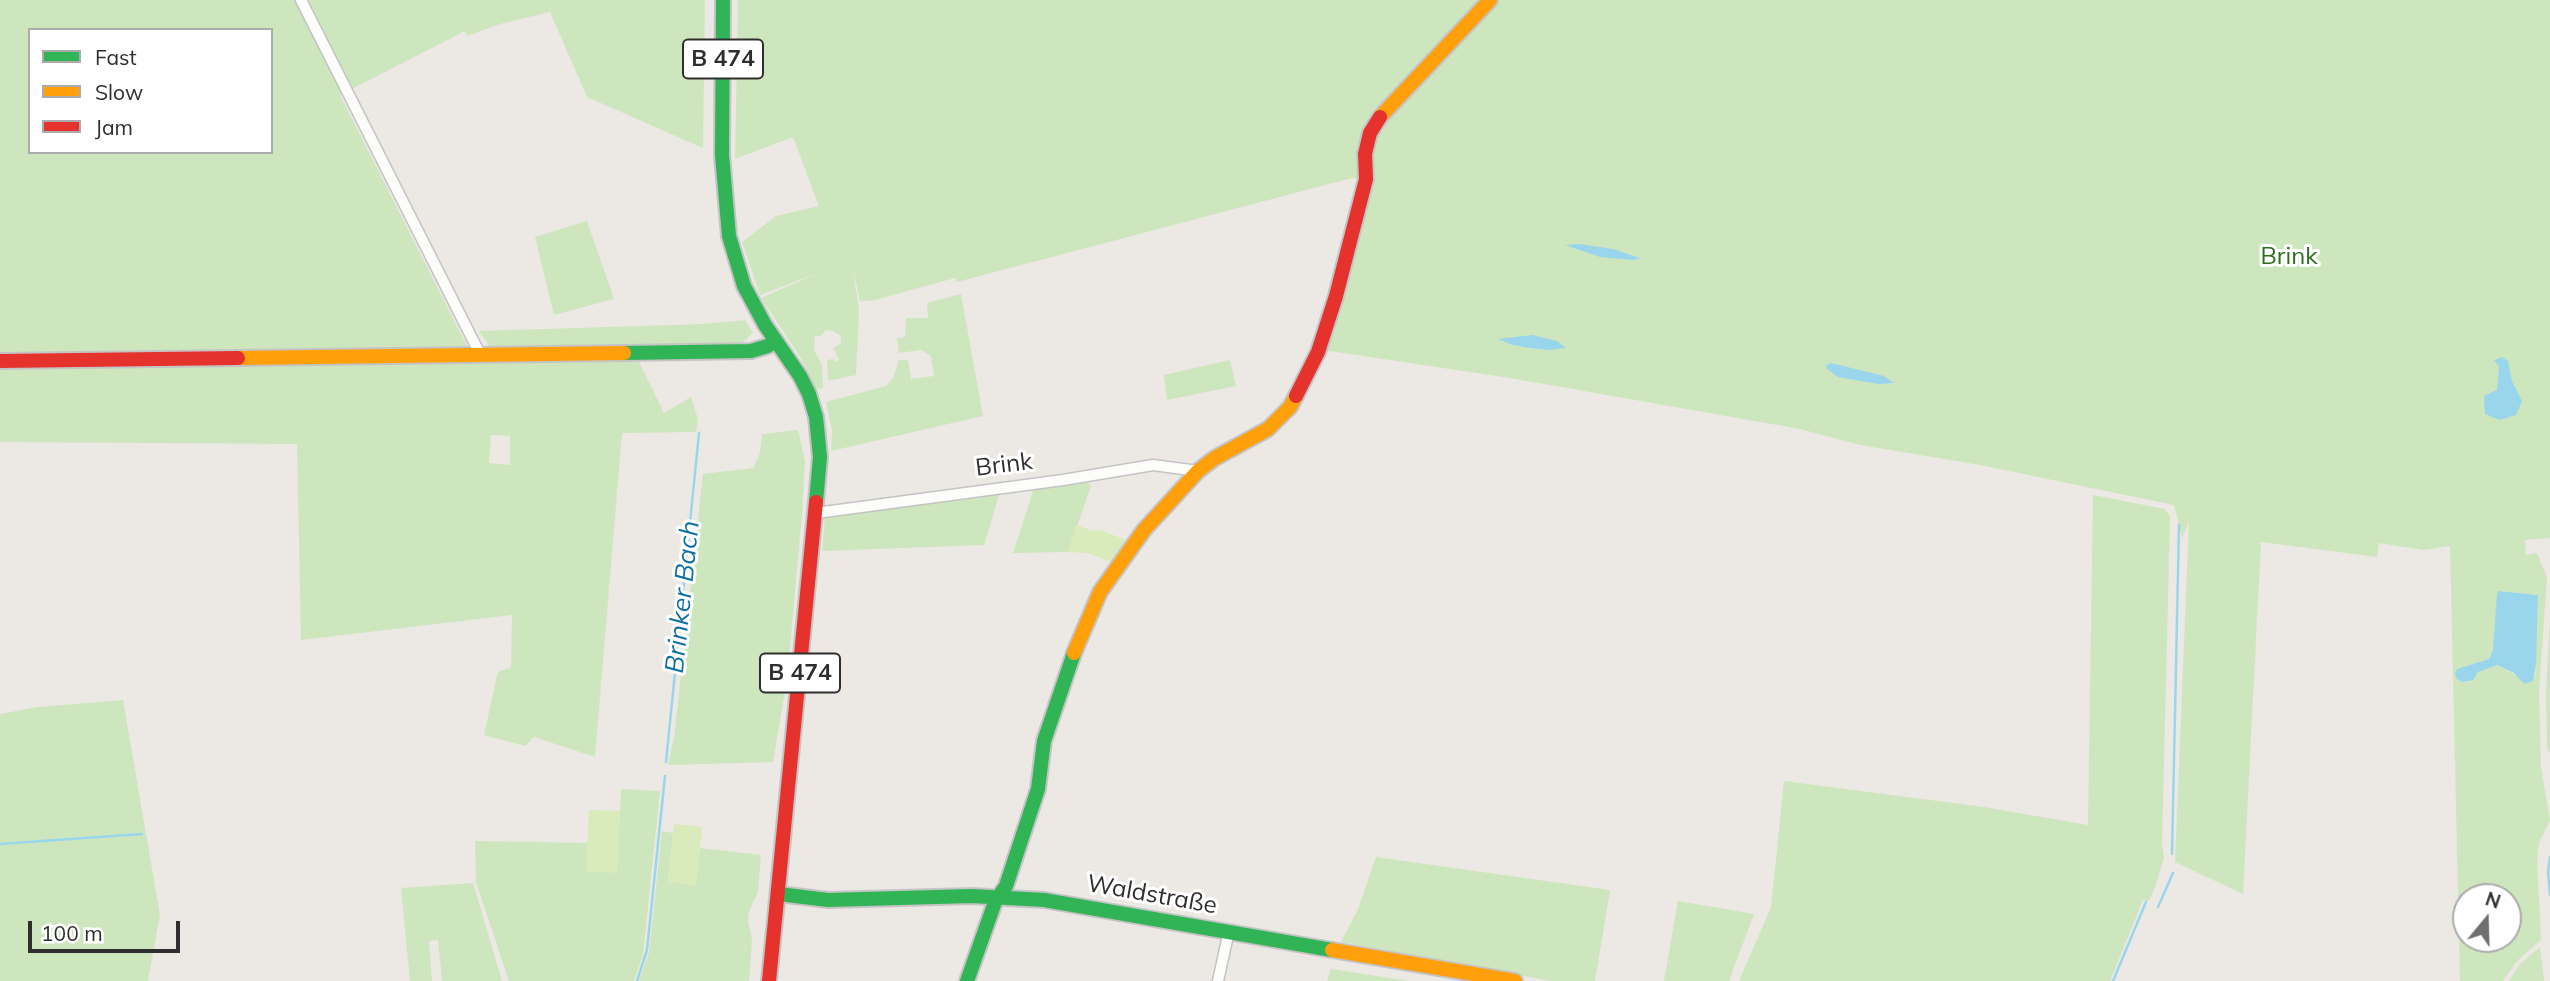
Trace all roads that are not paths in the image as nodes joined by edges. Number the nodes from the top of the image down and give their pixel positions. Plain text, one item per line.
1 (301, 0) edge
2 (723, 0) edge
3 (1490, 0) edge
4 (775, 340) junction
5 (481, 356) junction
6 (0, 361) edge
7 (1198, 471) junction
8 (816, 513) junction
9 (779, 894) junction
10 (1000, 896) junction
11 (1229, 931) junction
12 (769, 981) edge
13 (968, 981) edge
14 (1218, 981) edge
15 (1515, 981) edge

1 - 5 street
2 - 4 street, B 474
3 - 7 street
4 - 5 street
4 - 8 street, B 474
5 - 6 street
7 - 8 street, Brink
7 - 10 street
8 - 9 street, B 474
9 - 10 street, Waldstraße
9 - 12 street, B 474
10 - 11 street, Waldstraße
10 - 13 street
11 - 14 street
11 - 15 street, Waldstraße

